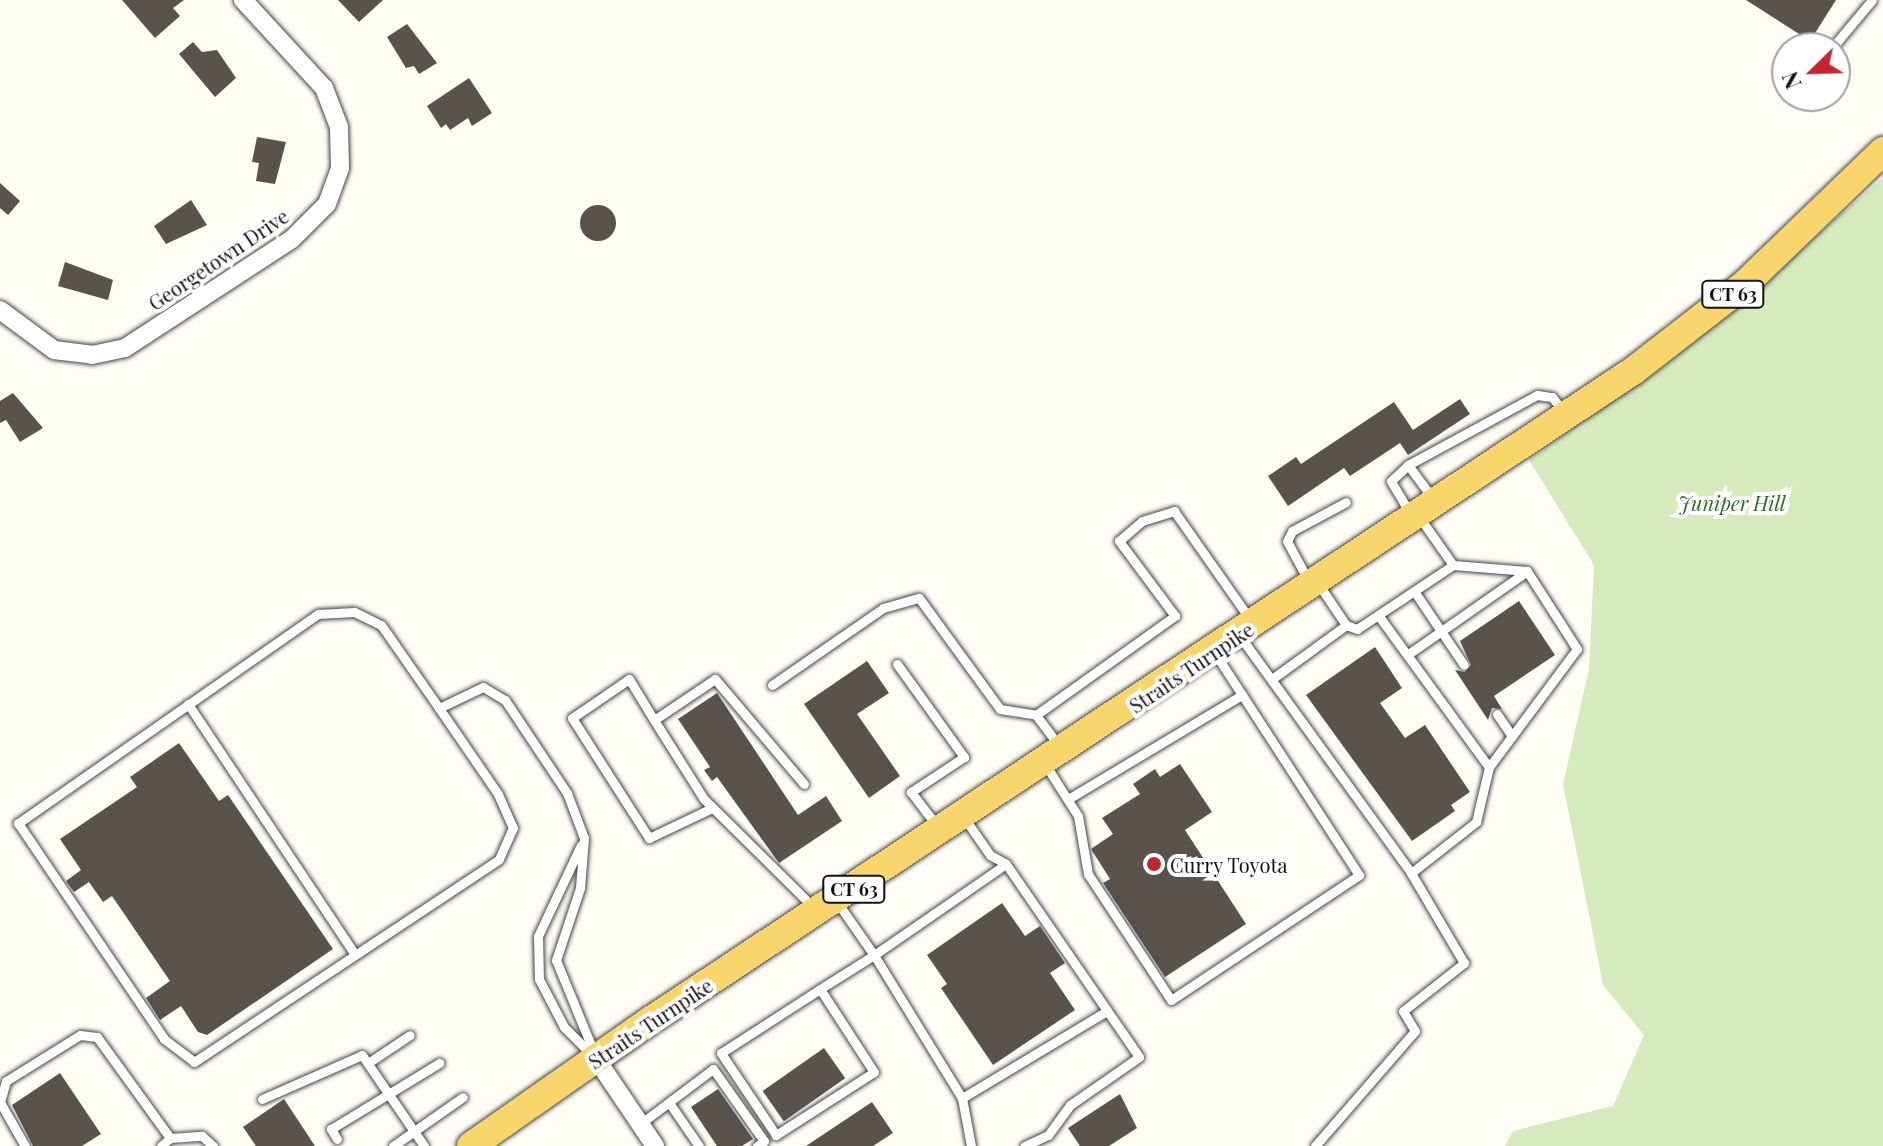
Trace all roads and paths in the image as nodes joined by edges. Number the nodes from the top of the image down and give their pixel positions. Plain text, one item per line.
1 (243, 0) edge
2 (1872, 0) edge
3 (1845, 32) edge
4 (1883, 151) edge
5 (0, 310) edge
6 (1566, 416) junction
7 (1408, 465) junction
8 (1346, 502) dead end
9 (1422, 512) junction
10 (1453, 565) junction
11 (1527, 571) junction
12 (1315, 584) junction
13 (1414, 591) junction
14 (1378, 615) junction
15 (1346, 625) junction
16 (1247, 630) junction
17 (1441, 630) junction
18 (1214, 652) junction
19 (1407, 655) junction
20 (897, 664) dead end
21 (1464, 665) dead end
22 (1272, 679) junction
23 (772, 685) dead end
24 (1242, 695) junction
25 (188, 704) junction
26 (439, 708) junction
27 (1497, 714) dead end
28 (1036, 715) junction
29 (654, 720) junction
30 (1512, 736) junction
31 (1054, 758) junction
32 (1489, 767) junction
33 (804, 784) dead end
34 (1068, 799) junction
35 (712, 808) junction
36 (953, 824) junction
37 (584, 838) junction
38 (1006, 864) junction
39 (1411, 873) junction
40 (827, 906) junction
41 (355, 954) junction
42 (874, 955) junction
43 (820, 989) junction
44 (1107, 1011) junction
45 (410, 1035) dead end
46 (597, 1060) junction
47 (368, 1063) junction
48 (439, 1063) dead end
49 (389, 1095) junction
50 (463, 1097) dead end
51 (962, 1098) junction
52 (262, 1099) dead end
53 (670, 1104) junction
54 (640, 1124) junction
55 (413, 1130) junction
56 (170, 1138) junction
57 (337, 1139) dead end
58 (477, 1144) edge
59 (25, 1146) edge
60 (161, 1146) edge
61 (213, 1146) edge
62 (393, 1146) edge
63 (424, 1146) edge
64 (655, 1146) edge
65 (699, 1146) edge
66 (757, 1146) edge
67 (971, 1146) edge
68 (1024, 1146) edge
69 (1315, 1146) edge

1 - 5 street, Georgetown Drive
2 - 3 lane
4 - 6 main road, Straits Turnpike / CT 63
6 - 7 lane
6 - 9 main road, Straits Turnpike / CT 63
7 - 9 lane
7 - 9 lane
8 - 12 lane
9 - 10 lane
9 - 12 main road, Straits Turnpike / CT 63
10 - 11 lane
10 - 13 lane
11 - 17 lane
11 - 30 lane
12 - 15 lane
12 - 16 main road, Straits Turnpike / CT 63
13 - 14 lane
13 - 17 lane
14 - 15 lane
14 - 19 lane
15 - 22 lane
16 - 18 main road, Straits Turnpike / CT 63
16 - 22 lane
16 - 28 lane
17 - 19 lane
17 - 21 lane
18 - 24 lane
18 - 31 main road, Straits Turnpike / CT 63
19 - 32 lane
20 - 36 lane
22 - 39 lane
23 - 28 lane
24 - 34 lane
24 - 34 lane
25 - 26 lane
25 - 41 lane
25 - 41 lane
26 - 37 lane
26 - 41 lane
27 - 30 lane
28 - 31 lane
29 - 33 lane
29 - 35 lane
29 - 35 lane
30 - 32 lane
31 - 34 lane
31 - 36 main road, Straits Turnpike / CT 63
32 - 39 lane
35 - 40 lane
36 - 38 lane
36 - 40 main road, Straits Turnpike / CT 63
37 - 46 lane
37 - 46 lane
38 - 42 lane
38 - 44 lane
39 - 69 lane
40 - 42 lane
40 - 46 main road, Straits Turnpike / CT 63
42 - 43 lane
42 - 51 lane
43 - 43 lane
44 - 51 lane
44 - 68 lane
45 - 47 lane
46 - 54 street
46 - 58 main road, Straits Turnpike / CT 63
47 - 49 lane
47 - 52 lane
48 - 49 lane
49 - 55 lane
49 - 57 lane
50 - 55 lane
51 - 67 lane
53 - 54 lane
53 - 65 lane
53 - 66 lane
54 - 64 street
55 - 62 lane
55 - 63 lane
56 - 59 lane
56 - 60 lane
56 - 61 lane

